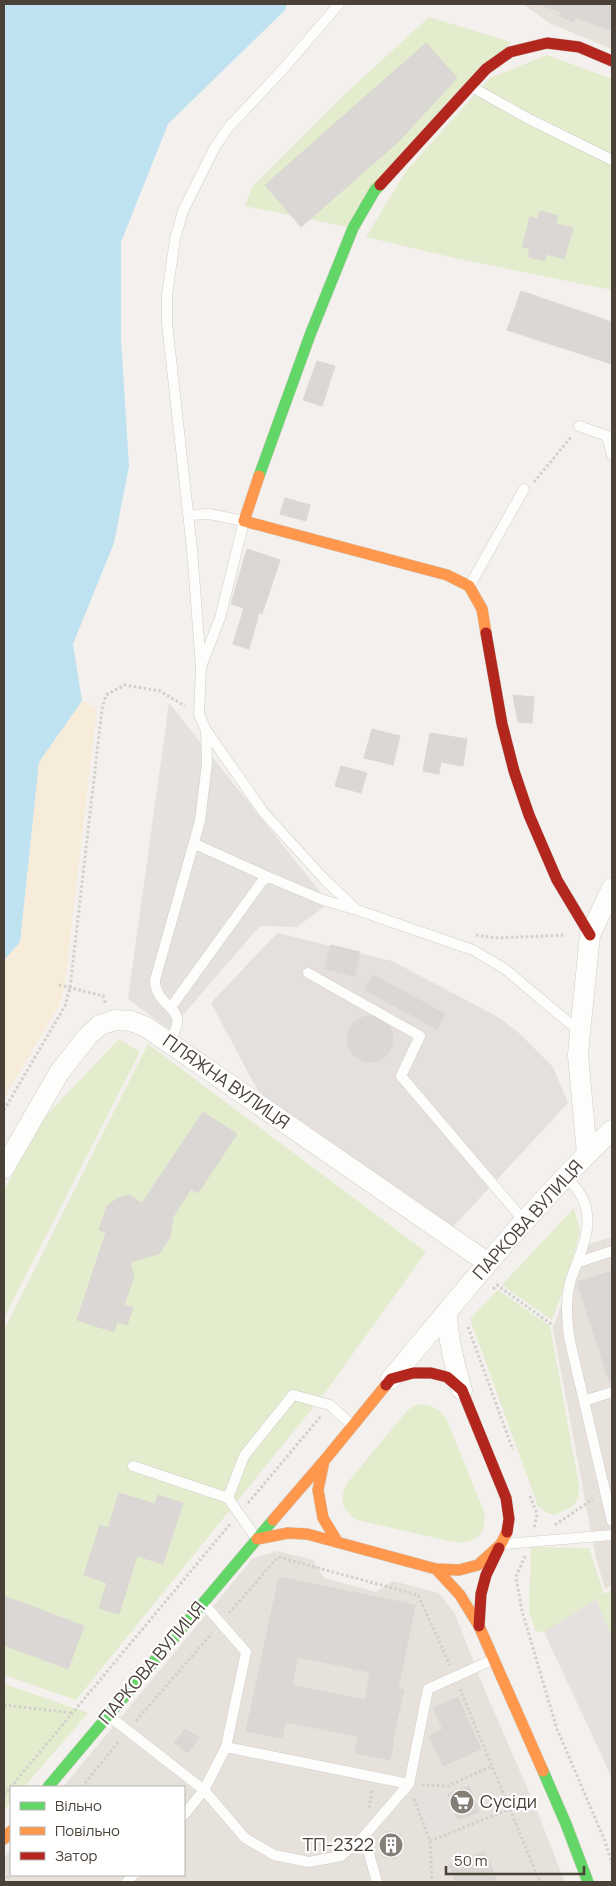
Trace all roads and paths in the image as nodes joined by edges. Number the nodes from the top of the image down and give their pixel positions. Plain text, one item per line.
1 (339, 4) edge
2 (612, 61) edge
3 (469, 86) junction
4 (612, 160) edge
5 (579, 426) joint
6 (612, 455) edge
7 (524, 489) joint
8 (189, 515) junction
9 (244, 521) junction
10 (469, 586) junction
11 (201, 667) junction
12 (199, 714) junction
13 (206, 730) junction
14 (195, 844) junction
15 (266, 876) junction
16 (612, 888) edge
17 (357, 910) junction
18 (469, 934) dead end
19 (590, 935) junction
20 (308, 973) dead end
21 (59, 985) dead end
22 (70, 988) junction
23 (106, 1005) dead end
24 (170, 1007) junction
25 (580, 1032) junction
26 (168, 1042) junction
27 (4, 1110) edge
28 (612, 1130) edge
29 (587, 1154) junction
30 (4, 1168) edge
31 (566, 1175) junction
32 (525, 1222) junction
33 (612, 1251) edge
34 (579, 1262) junction
35 (488, 1264) junction
36 (491, 1292) dead end
37 (446, 1312) junction
38 (466, 1318) dead end
39 (570, 1337) junction
40 (391, 1379) junction
41 (462, 1390) junction
42 (612, 1392) edge
43 (584, 1401) junction
44 (330, 1405) junction
45 (353, 1426) junction
46 (513, 1451) dead end
47 (324, 1461) junction
48 (134, 1466) dead end
49 (527, 1487) dead end
50 (605, 1491) junction
51 (228, 1498) junction
52 (239, 1514) junction
53 (612, 1521) edge
54 (612, 1536) edge
55 (532, 1538) junction
56 (257, 1539) junction
57 (337, 1541) junction
58 (501, 1544) junction
59 (436, 1569) junction
60 (202, 1603) junction
61 (220, 1623) junction
62 (479, 1626) junction
63 (492, 1660) junction
64 (455, 1677) junction
65 (4, 1705) edge
66 (74, 1713) junction
67 (108, 1715) junction
68 (128, 1730) junction
69 (226, 1748) junction
70 (492, 1766) junction
71 (409, 1784) junction
72 (12, 1786) edge
73 (49, 1786) edge
74 (83, 1786) edge
75 (204, 1790) junction
76 (510, 1809) junction
77 (185, 1814) edge
78 (364, 1836) junction
79 (430, 1841) junction
80 (612, 1864) edge
81 (377, 1882) edge
82 (432, 1882) edge
83 (540, 1882) edge
84 (588, 1882) edge

1 - 8 lane
2 - 3 street
3 - 4 lane
3 - 9 street
5 - 6 lane
5 - 7 path
7 - 10 lane
8 - 9 lane
8 - 11 lane
9 - 10 street
9 - 11 lane
10 - 19 street
11 - 12 lane
12 - 13 lane
12 - 22 path
13 - 14 lane
13 - 17 lane
14 - 15 lane
14 - 24 lane
15 - 17 lane
15 - 24 lane
16 - 19 street
17 - 25 lane
18 - 19 path
19 - 25 street
20 - 32 lane
21 - 22 path
22 - 23 path
22 - 27 path
24 - 26 lane
25 - 29 street
26 - 30 street, ПЛЯЖНА ВУЛИЦЯ
26 - 35 street, ПЛЯЖНА ВУЛИЦЯ
28 - 29 street, ПАРКОВА ВУЛИЦЯ
29 - 31 street, ПАРКОВА ВУЛИЦЯ
31 - 32 street, ПАРКОВА ВУЛИЦЯ
31 - 34 lane
32 - 35 street, ПАРКОВА ВУЛИЦЯ
33 - 34 lane
34 - 39 lane
35 - 37 street, ПАРКОВА ВУЛИЦЯ
36 - 39 path
37 - 40 street, ПАРКОВА ВУЛИЦЯ
37 - 41 street
38 - 46 path
39 - 43 lane
40 - 41 street
40 - 45 street, ПАРКОВА ВУЛИЦЯ
41 - 58 street
42 - 43 lane
43 - 50 lane
44 - 45 lane
44 - 51 lane
44 - 52 path
45 - 47 street, ПАРКОВА ВУЛИЦЯ
47 - 56 street, ПАРКОВА ВУЛИЦЯ
47 - 57 street
48 - 51 lane
49 - 55 path
50 - 53 lane
50 - 55 path
51 - 52 lane
52 - 56 lane
52 - 66 path
54 - 55 lane
55 - 58 lane
55 - 80 path
56 - 57 street
56 - 60 street, ПАРКОВА ВУЛИЦЯ
57 - 59 street
58 - 59 street
58 - 62 street
59 - 62 street
60 - 61 lane
60 - 67 street, ПАРКОВА ВУЛИЦЯ
61 - 64 path
61 - 68 path
61 - 69 lane
62 - 63 street
63 - 64 lane
63 - 84 street
64 - 70 path
64 - 71 lane
65 - 66 path
66 - 72 path
67 - 68 lane
67 - 73 street, ПАРКОВА ВУЛИЦЯ
68 - 74 path
68 - 75 lane
69 - 71 lane
69 - 75 lane
70 - 71 path
70 - 76 path
71 - 78 lane
71 - 79 path
75 - 77 lane
75 - 78 lane
76 - 79 path
76 - 83 path
78 - 81 lane
79 - 82 path

